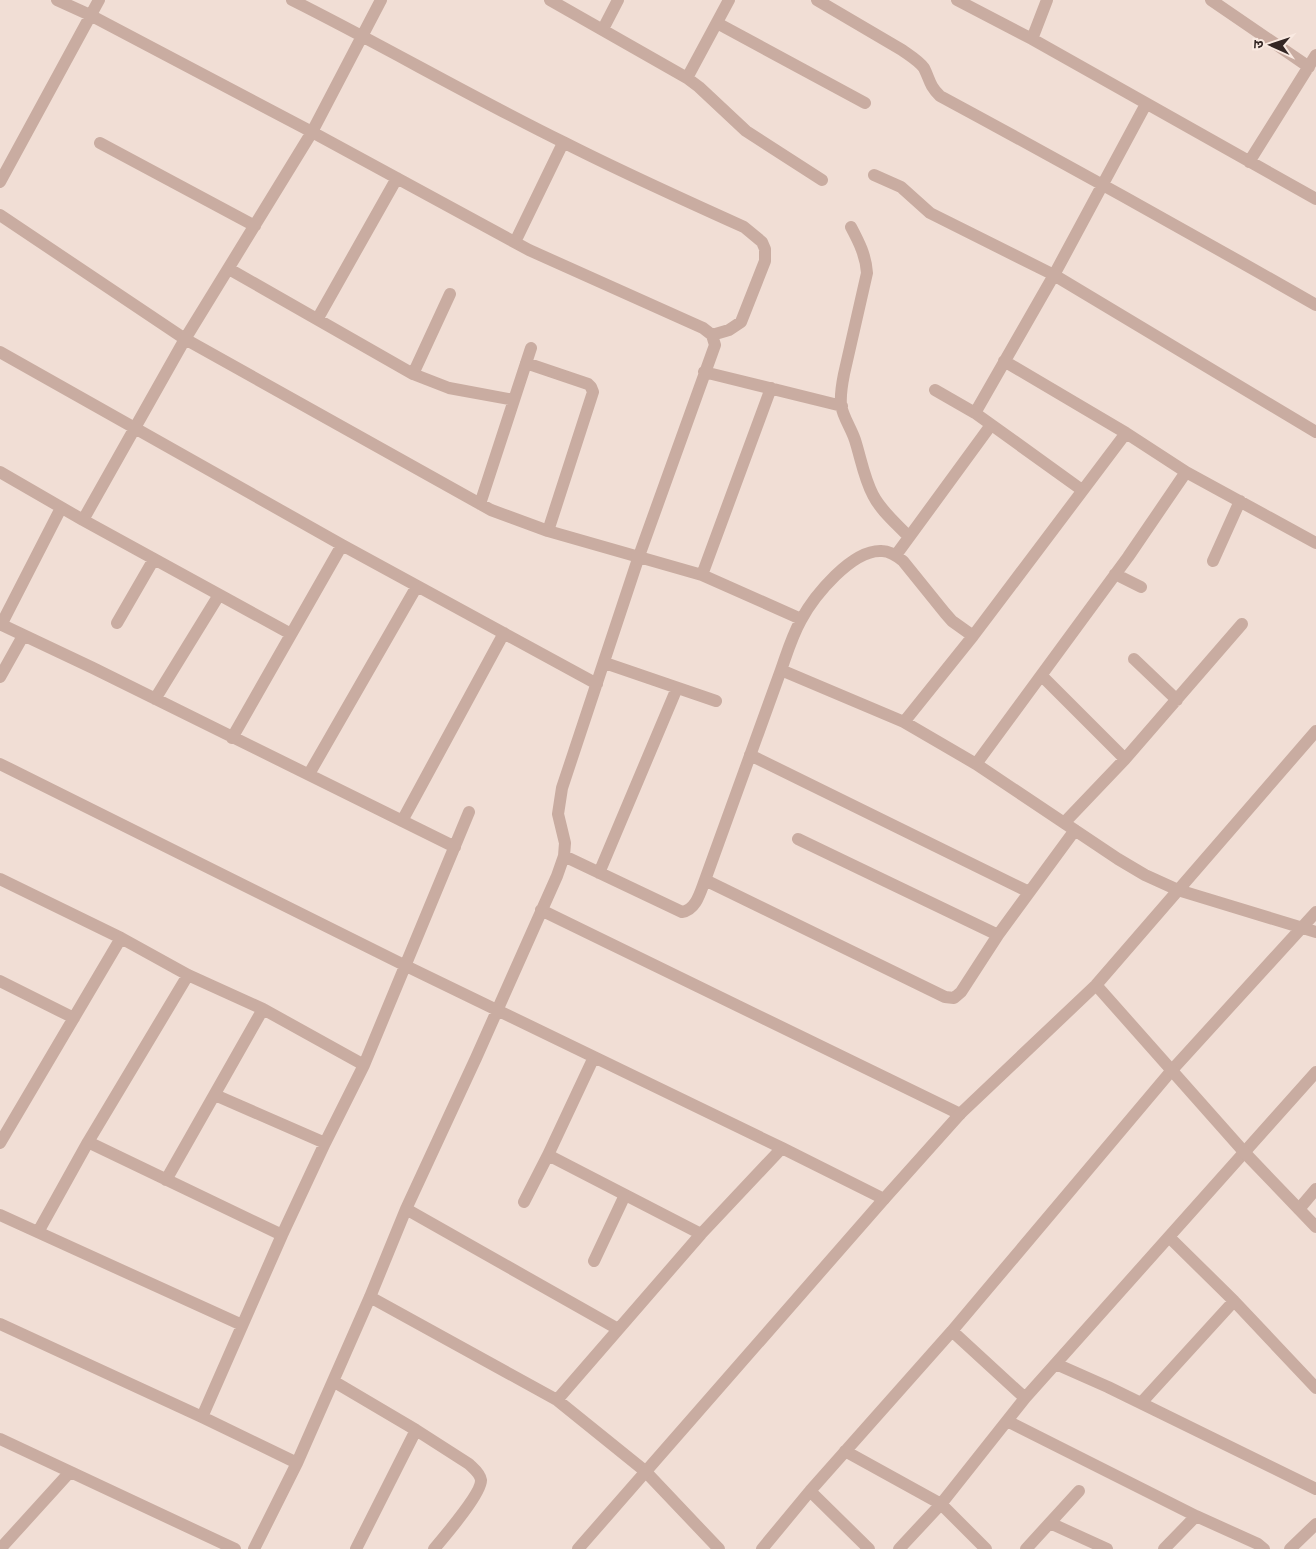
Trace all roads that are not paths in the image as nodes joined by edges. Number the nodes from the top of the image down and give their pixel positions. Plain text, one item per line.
1 (57, 0) edge
2 (98, 0) edge
3 (292, 0) edge
4 (381, 0) edge
5 (550, 0) edge
6 (618, 0) edge
7 (729, 0) edge
8 (957, 0) edge
9 (1047, 0) edge
10 (1211, 0) edge
11 (825, 2) edge
12 (90, 15) junction
13 (717, 23) junction
14 (603, 29) junction
15 (362, 36) junction
16 (1032, 39) junction
17 (1316, 55) edge
18 (1309, 67) junction
19 (687, 78) junction
20 (864, 103) dead end
21 (1146, 104) junction
22 (312, 132) junction
23 (100, 143) dead end
24 (563, 143) junction
25 (1249, 162) junction
26 (874, 175) dead end
27 (397, 178) junction
28 (822, 180) dead end
29 (0, 182) edge
30 (1103, 184) junction
31 (1316, 199) edge
32 (0, 215) edge
33 (255, 226) junction
34 (851, 227) dead end
35 (515, 242) junction
36 (229, 269) junction
37 (1054, 275) junction
38 (450, 294) dead end
39 (1316, 305) edge
40 (318, 318) junction
41 (712, 335) junction
42 (185, 338) junction
43 (531, 348) dead end
44 (0, 352) edge
45 (1004, 361) junction
46 (526, 363) junction
47 (704, 372) junction
48 (413, 374) junction
49 (770, 388) junction
50 (935, 390) dead end
51 (514, 400) junction
52 (842, 406) junction
53 (975, 413) junction
54 (991, 425) junction
55 (135, 430) junction
56 (1316, 432) edge
57 (1126, 433) junction
58 (0, 472) edge
59 (1186, 472) junction
60 (1082, 490) junction
61 (1240, 501) junction
62 (480, 504) junction
63 (62, 508) junction
64 (83, 520) junction
65 (548, 531) junction
66 (908, 536) junction
67 (1316, 543) edge
68 (342, 545) junction
69 (896, 555) junction
70 (639, 556) junction
71 (154, 560) junction
72 (1212, 561) dead end
73 (1115, 574) junction
74 (702, 575) junction
75 (417, 586) junction
76 (1141, 587) dead end
77 (219, 595) junction
78 (801, 620) junction
79 (117, 623) dead end
80 (0, 624) edge
81 (1242, 624) dead end
82 (291, 634) junction
83 (504, 634) junction
84 (23, 636) junction
85 (972, 636) junction
86 (1134, 659) dead end
87 (605, 663) junction
88 (781, 670) junction
89 (1042, 676) junction
90 (0, 677) edge
91 (597, 684) junction
92 (677, 688) junction
93 (155, 699) junction
94 (1177, 700) junction
95 (716, 701) dead end
96 (904, 722) junction
97 (1316, 731) edge
98 (232, 738) junction
99 (750, 755) junction
100 (1125, 759) junction
101 (0, 764) edge
102 (976, 764) junction
103 (309, 774) junction
104 (469, 812) dead end
105 (402, 821) junction
106 (1064, 823) junction
107 (1075, 830) junction
108 (798, 838) dead end
109 (455, 847) junction
110 (564, 856) junction
111 (599, 872) junction
112 (0, 879) edge
113 (705, 880) junction
114 (1178, 890) junction
115 (1029, 892) junction
116 (541, 910) junction
117 (1316, 912) edge
118 (1302, 928) junction
119 (1316, 932) edge
120 (998, 935) junction
121 (121, 938) junction
122 (404, 965) junction
123 (188, 975) junction
124 (0, 981) edge
125 (1096, 985) junction
126 (264, 1009) junction
127 (497, 1011) junction
128 (74, 1018) junction
129 (594, 1057) junction
130 (364, 1064) junction
131 (1172, 1070) junction
132 (1316, 1072) edge
133 (214, 1095) junction
134 (960, 1114) junction
135 (88, 1142) junction
136 (325, 1142) junction
137 (0, 1143) edge
138 (782, 1148) junction
139 (1245, 1152) junction
140 (548, 1155) junction
141 (166, 1180) junction
142 (1316, 1189) edge
143 (625, 1195) junction
144 (884, 1199) junction
145 (524, 1202) dead end
146 (406, 1209) junction
147 (1299, 1209) junction
148 (0, 1215) edge
149 (1316, 1227) edge
150 (38, 1232) junction
151 (701, 1234) junction
152 (282, 1235) junction
153 (1169, 1237) junction
154 (594, 1261) dead end
155 (370, 1297) junction
156 (1234, 1301) junction
157 (0, 1324) edge
158 (242, 1325) junction
159 (618, 1329) junction
160 (952, 1331) junction
161 (1056, 1364) junction
162 (333, 1381) junction
163 (1316, 1388) edge
164 (1025, 1398) junction
165 (557, 1400) junction
166 (1141, 1403) junction
167 (202, 1417) junction
168 (1007, 1421) junction
169 (416, 1430) junction
170 (0, 1439) edge
171 (845, 1451) junction
172 (296, 1463) junction
173 (69, 1472) junction
174 (645, 1472) junction
175 (1316, 1489) edge
176 (810, 1490) junction
177 (1079, 1491) dead end
178 (940, 1504) junction
179 (1196, 1516) junction
180 (1050, 1523) junction
181 (1316, 1524) edge
182 (0, 1549) edge
183 (235, 1549) edge
184 (254, 1549) edge
185 (356, 1549) edge
186 (434, 1549) edge
187 (578, 1549) edge
188 (719, 1549) edge
189 (762, 1549) edge
190 (869, 1549) edge
191 (899, 1549) edge
192 (986, 1549) edge
193 (1026, 1549) edge
194 (1107, 1549) edge
195 (1164, 1549) edge
196 (1264, 1549) edge
197 (1290, 1549) edge

1 - 12 street
2 - 12 street
3 - 15 street
4 - 15 street
5 - 14 street
6 - 14 street
7 - 13 street
8 - 16 street
9 - 16 street
10 - 18 street
11 - 30 street
12 - 22 street
12 - 29 street
13 - 19 street
13 - 20 street
14 - 19 street
15 - 22 street
15 - 24 street
16 - 21 street
17 - 18 street
18 - 25 street
19 - 28 street
21 - 25 street
21 - 30 street
22 - 27 street
22 - 33 street
23 - 33 street
24 - 35 street
24 - 41 street
25 - 31 street
26 - 37 street
27 - 35 street
27 - 40 street
30 - 37 street
30 - 39 street
32 - 42 street
33 - 36 street
34 - 52 street
35 - 41 street
36 - 40 street
36 - 42 street
37 - 45 street
37 - 56 street
38 - 48 street
40 - 48 street
41 - 47 street
42 - 55 street
42 - 62 street
43 - 46 street
44 - 55 street
45 - 53 street
45 - 57 street
46 - 51 street
46 - 65 street
47 - 49 street
47 - 70 street
48 - 51 street
49 - 52 street
49 - 74 street
50 - 53 street
51 - 62 street
52 - 66 street
53 - 54 street
54 - 60 street
54 - 66 street
55 - 64 street
55 - 68 street
57 - 59 street
57 - 60 street
58 - 63 street
59 - 61 street
59 - 73 street
60 - 85 street
61 - 67 street
61 - 72 street
62 - 65 street
63 - 64 street
63 - 80 street
64 - 71 street
65 - 70 street
66 - 69 street
68 - 75 street
68 - 82 street
69 - 78 street
69 - 85 street
70 - 74 street
70 - 87 street
71 - 77 street
71 - 79 street
73 - 76 street
73 - 89 street
74 - 78 street
75 - 83 street
75 - 103 street
77 - 82 street
77 - 93 street
78 - 88 street
80 - 84 street
81 - 94 street
82 - 98 street
83 - 91 street
83 - 105 street
84 - 90 street
84 - 93 street
85 - 96 street
86 - 94 street
87 - 91 street
87 - 92 street
88 - 96 street
88 - 99 street
89 - 100 street
89 - 102 street
91 - 110 street
92 - 95 street
92 - 111 street
93 - 98 street
94 - 100 street
96 - 102 street
97 - 114 street
98 - 103 street
99 - 113 street
99 - 115 street
100 - 106 street
101 - 122 street
102 - 106 street
103 - 105 street
104 - 109 street
105 - 109 street
106 - 107 street
107 - 114 street
107 - 115 street
108 - 120 street
109 - 122 street
110 - 111 street
110 - 116 street
111 - 113 street
112 - 121 street
113 - 120 street
114 - 118 street
114 - 125 street
115 - 120 street
116 - 127 street
116 - 134 street
117 - 118 street
118 - 119 street
118 - 131 street
121 - 123 street
121 - 128 street
122 - 127 street
122 - 130 street
123 - 126 street
123 - 135 street
124 - 128 street
125 - 131 street
125 - 134 street
126 - 130 street
126 - 133 street
127 - 129 street
127 - 146 street
128 - 137 street
129 - 138 street
129 - 140 street
130 - 136 street
131 - 139 street
131 - 160 street
132 - 139 street
133 - 136 street
133 - 141 street
134 - 144 street
135 - 141 street
135 - 150 street
136 - 152 street
138 - 144 street
138 - 151 street
139 - 147 street
139 - 153 street
140 - 143 street
140 - 145 street
141 - 152 street
142 - 147 street
143 - 151 street
143 - 154 street
144 - 174 street
146 - 155 street
146 - 159 street
147 - 149 street
148 - 150 street
150 - 158 street
151 - 159 street
152 - 158 street
153 - 156 street
153 - 161 street
155 - 162 street
155 - 165 street
156 - 163 street
156 - 166 street
157 - 167 street
158 - 167 street
159 - 165 street
160 - 164 street
160 - 171 street
161 - 164 street
161 - 166 street
162 - 169 street
162 - 172 street
164 - 168 street
165 - 174 street
166 - 175 street
167 - 172 street
168 - 178 street
168 - 179 street
169 - 185 street
169 - 186 street
170 - 173 street
171 - 176 street
171 - 178 street
172 - 184 street
173 - 182 street
173 - 183 street
174 - 187 street
174 - 188 street
176 - 189 street
176 - 190 street
177 - 180 street
178 - 191 street
178 - 192 street
179 - 195 street
179 - 196 street
180 - 193 street
180 - 194 street
181 - 197 street

